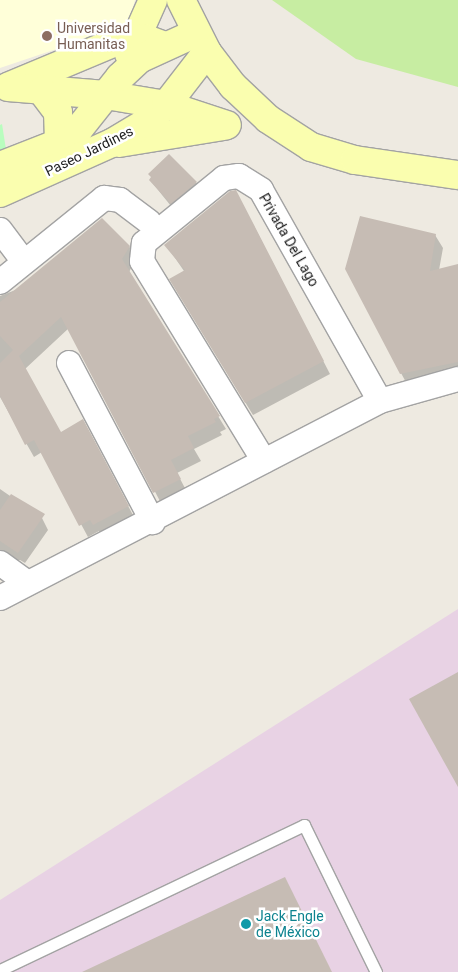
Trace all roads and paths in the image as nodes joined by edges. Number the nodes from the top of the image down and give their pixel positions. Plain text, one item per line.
1 (153, 0) edge
2 (181, 0) edge
3 (202, 42) junction
4 (165, 46) junction
5 (121, 63) junction
6 (4, 88) edge
7 (42, 91) junction
8 (166, 106) junction
9 (268, 119) junction
10 (227, 125) junction
11 (59, 143) junction
12 (112, 143) junction
13 (0, 166) edge
14 (458, 175) edge
15 (0, 193) edge
16 (148, 222) dead end
17 (0, 230) edge
18 (23, 260) junction
19 (0, 282) edge
20 (69, 363) dead end
21 (458, 379) edge
22 (380, 401) junction
23 (264, 461) junction
24 (153, 522) junction
25 (0, 563) edge
26 (28, 583) junction
27 (0, 598) edge
28 (0, 970) edge
29 (376, 972) edge

1 - 5 street
2 - 3 street
3 - 4 street, Paseo Jardines
3 - 8 street, Paseo Jardines
3 - 9 street
4 - 5 street
4 - 5 street, Paseo Jardines
5 - 6 street
5 - 7 street
5 - 8 street
5 - 11 street, Paseo Jardines
6 - 7 street
7 - 11 street
8 - 10 street
8 - 12 street, Paseo Jardines
9 - 10 street
9 - 14 street
10 - 12 street
11 - 13 street, Paseo Jardines
12 - 15 street, Paseo Jardines
16 - 18 street
17 - 18 street
18 - 19 street
20 - 24 street
21 - 22 street
22 - 23 street
22 - 23 street, Privada Del Lago
23 - 24 street
24 - 26 street
25 - 26 street
26 - 27 street
28 - 29 lane

